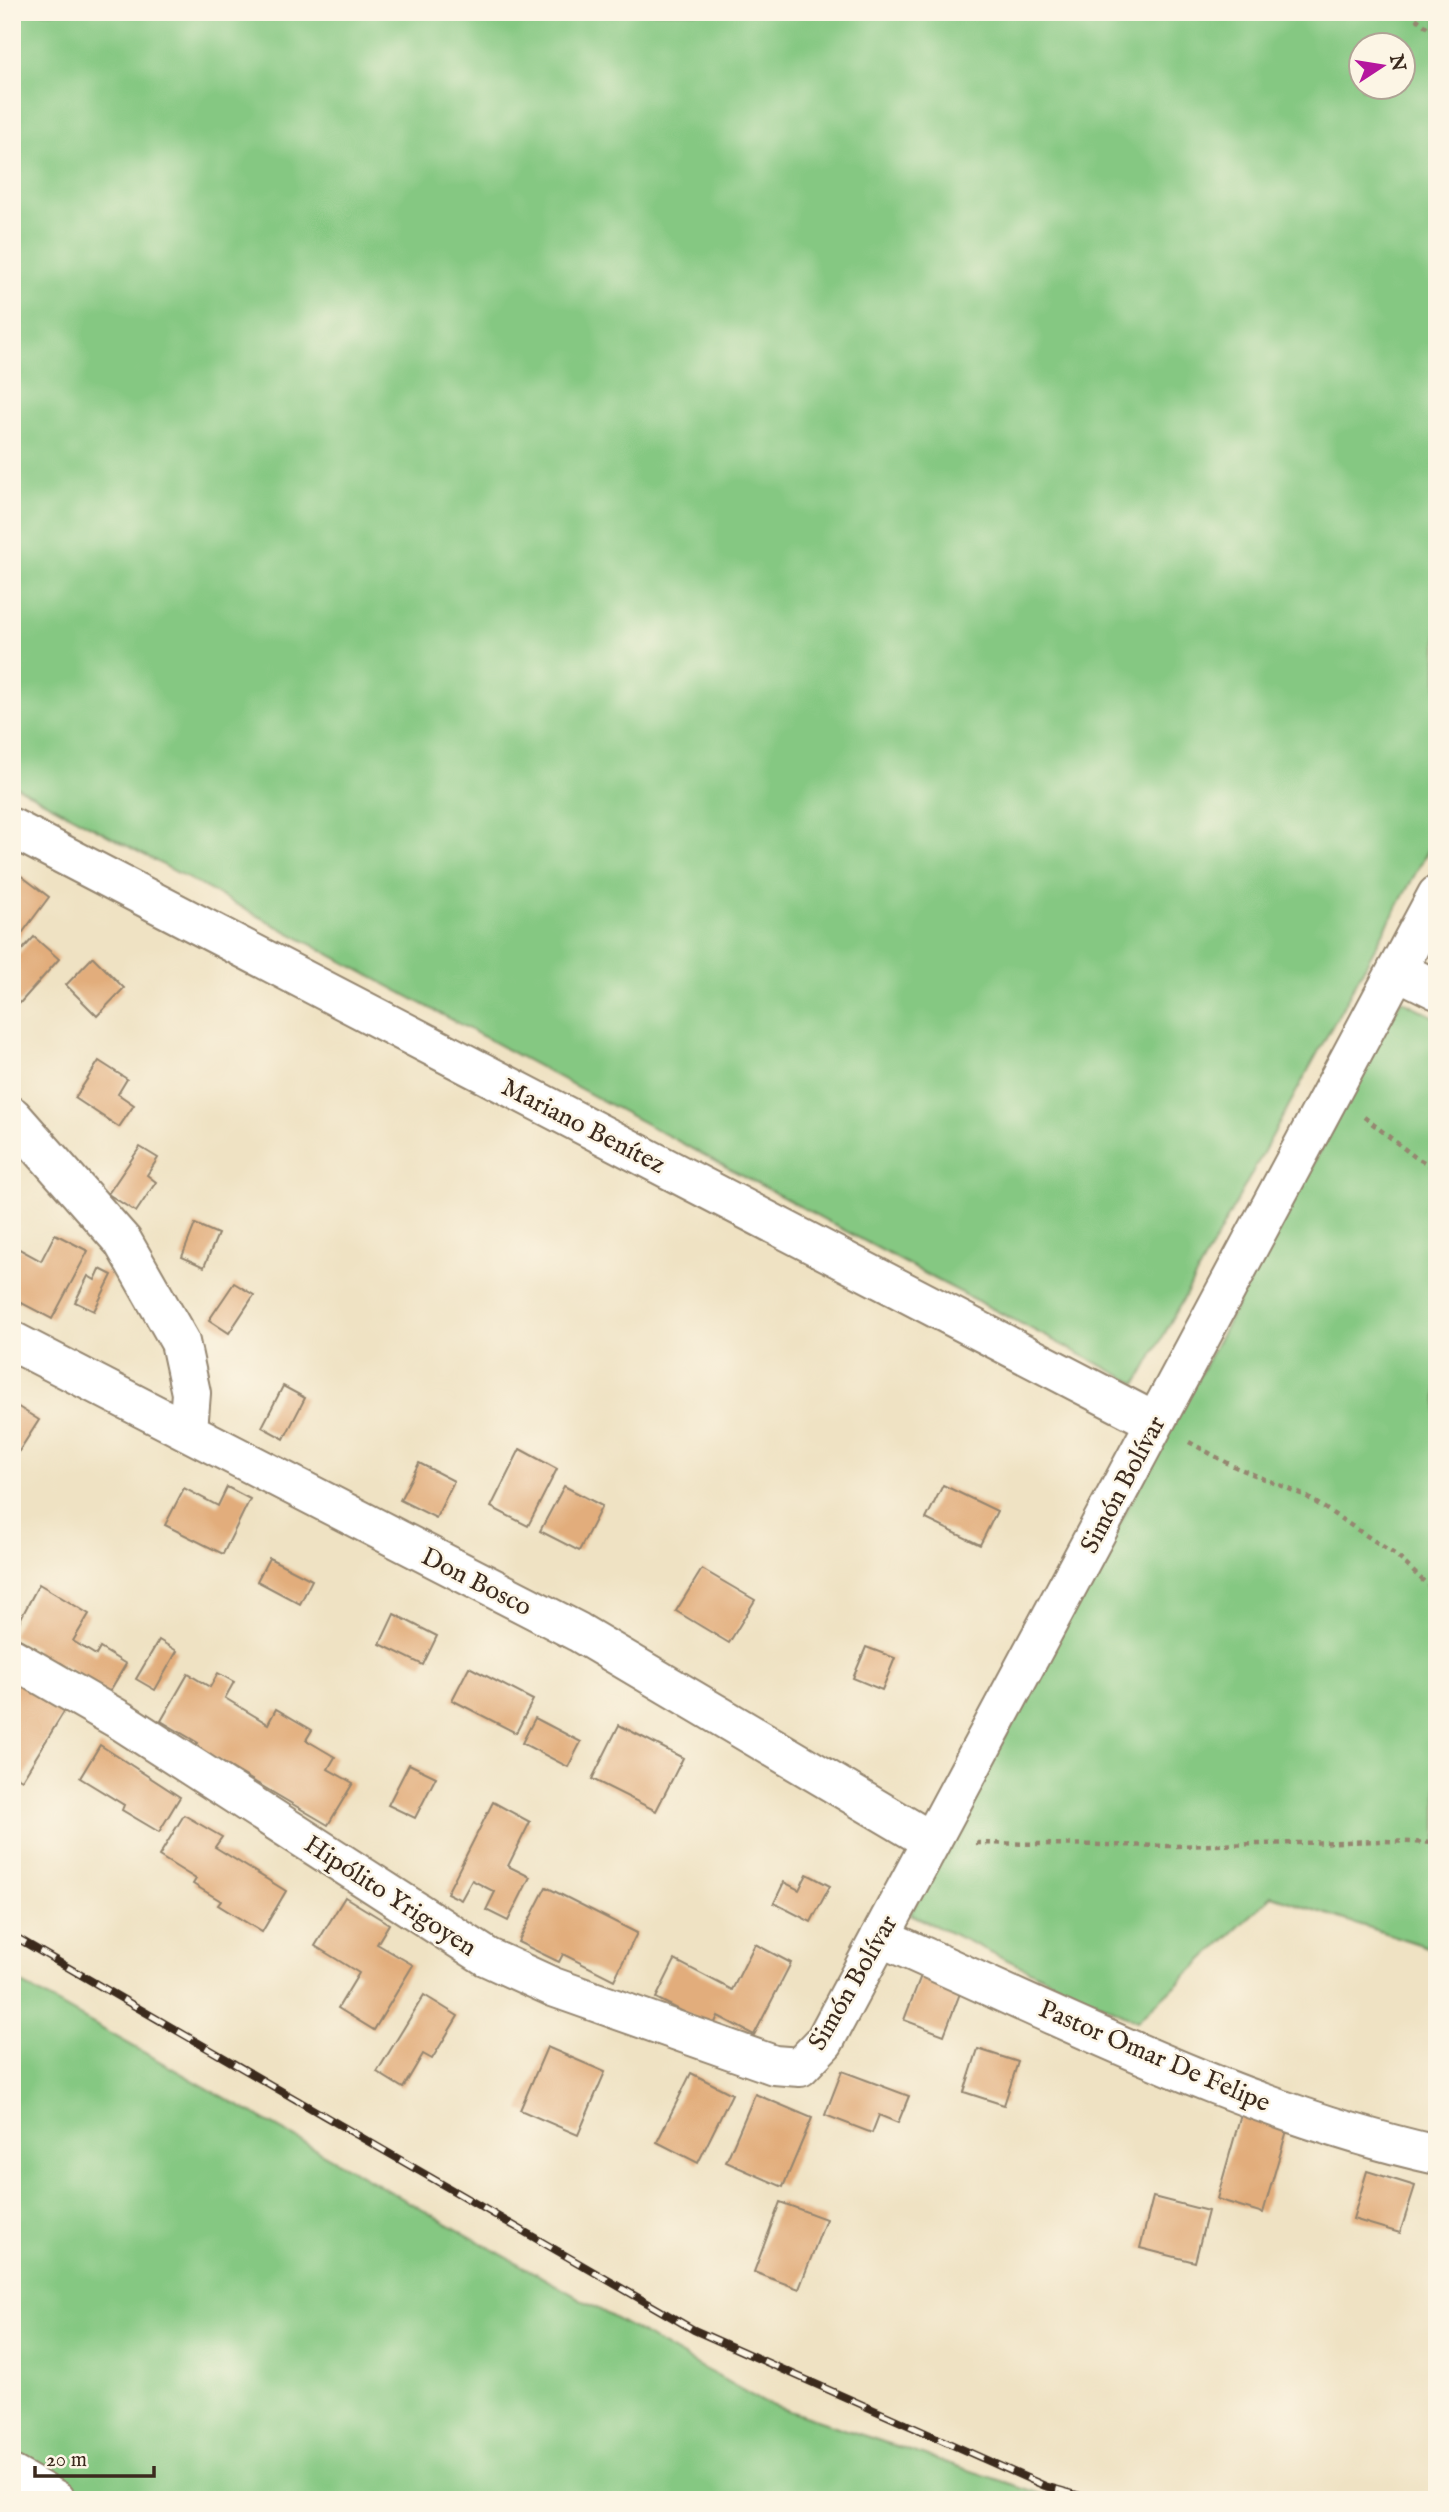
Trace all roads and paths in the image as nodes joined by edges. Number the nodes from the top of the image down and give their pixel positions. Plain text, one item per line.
1 (1408, 12) edge
2 (1437, 35) edge
3 (12, 828) edge
4 (1437, 895) edge
5 (1397, 970) junction
6 (1437, 990) edge
7 (1332, 1092) junction
8 (12, 1116) edge
9 (1437, 1169) edge
10 (12, 1341) edge
11 (1155, 1422) junction
12 (188, 1430) junction
13 (1437, 1594) edge
14 (12, 1658) edge
15 (931, 1841) junction
16 (1437, 1843) edge
17 (880, 1937) junction
18 (800, 2067) joint
19 (1437, 2155) edge
20 (12, 2475) edge
21 (56, 2500) edge

1 - 2 path
3 - 11 street, Mariano Benítez
4 - 5 street, Simón Bolívar
5 - 6 street
5 - 7 street, Simón Bolívar
7 - 9 path
7 - 11 street, Simón Bolívar
8 - 12 street
10 - 12 street, Don Bosco
11 - 13 path
11 - 15 street, Simón Bolívar
12 - 15 street, Don Bosco
14 - 18 street, Hipólito Yrigoyen
15 - 16 path
15 - 17 street, Simón Bolívar
17 - 18 street, Simón Bolívar
17 - 19 street, Pastor Omar De Felipe
20 - 21 street

